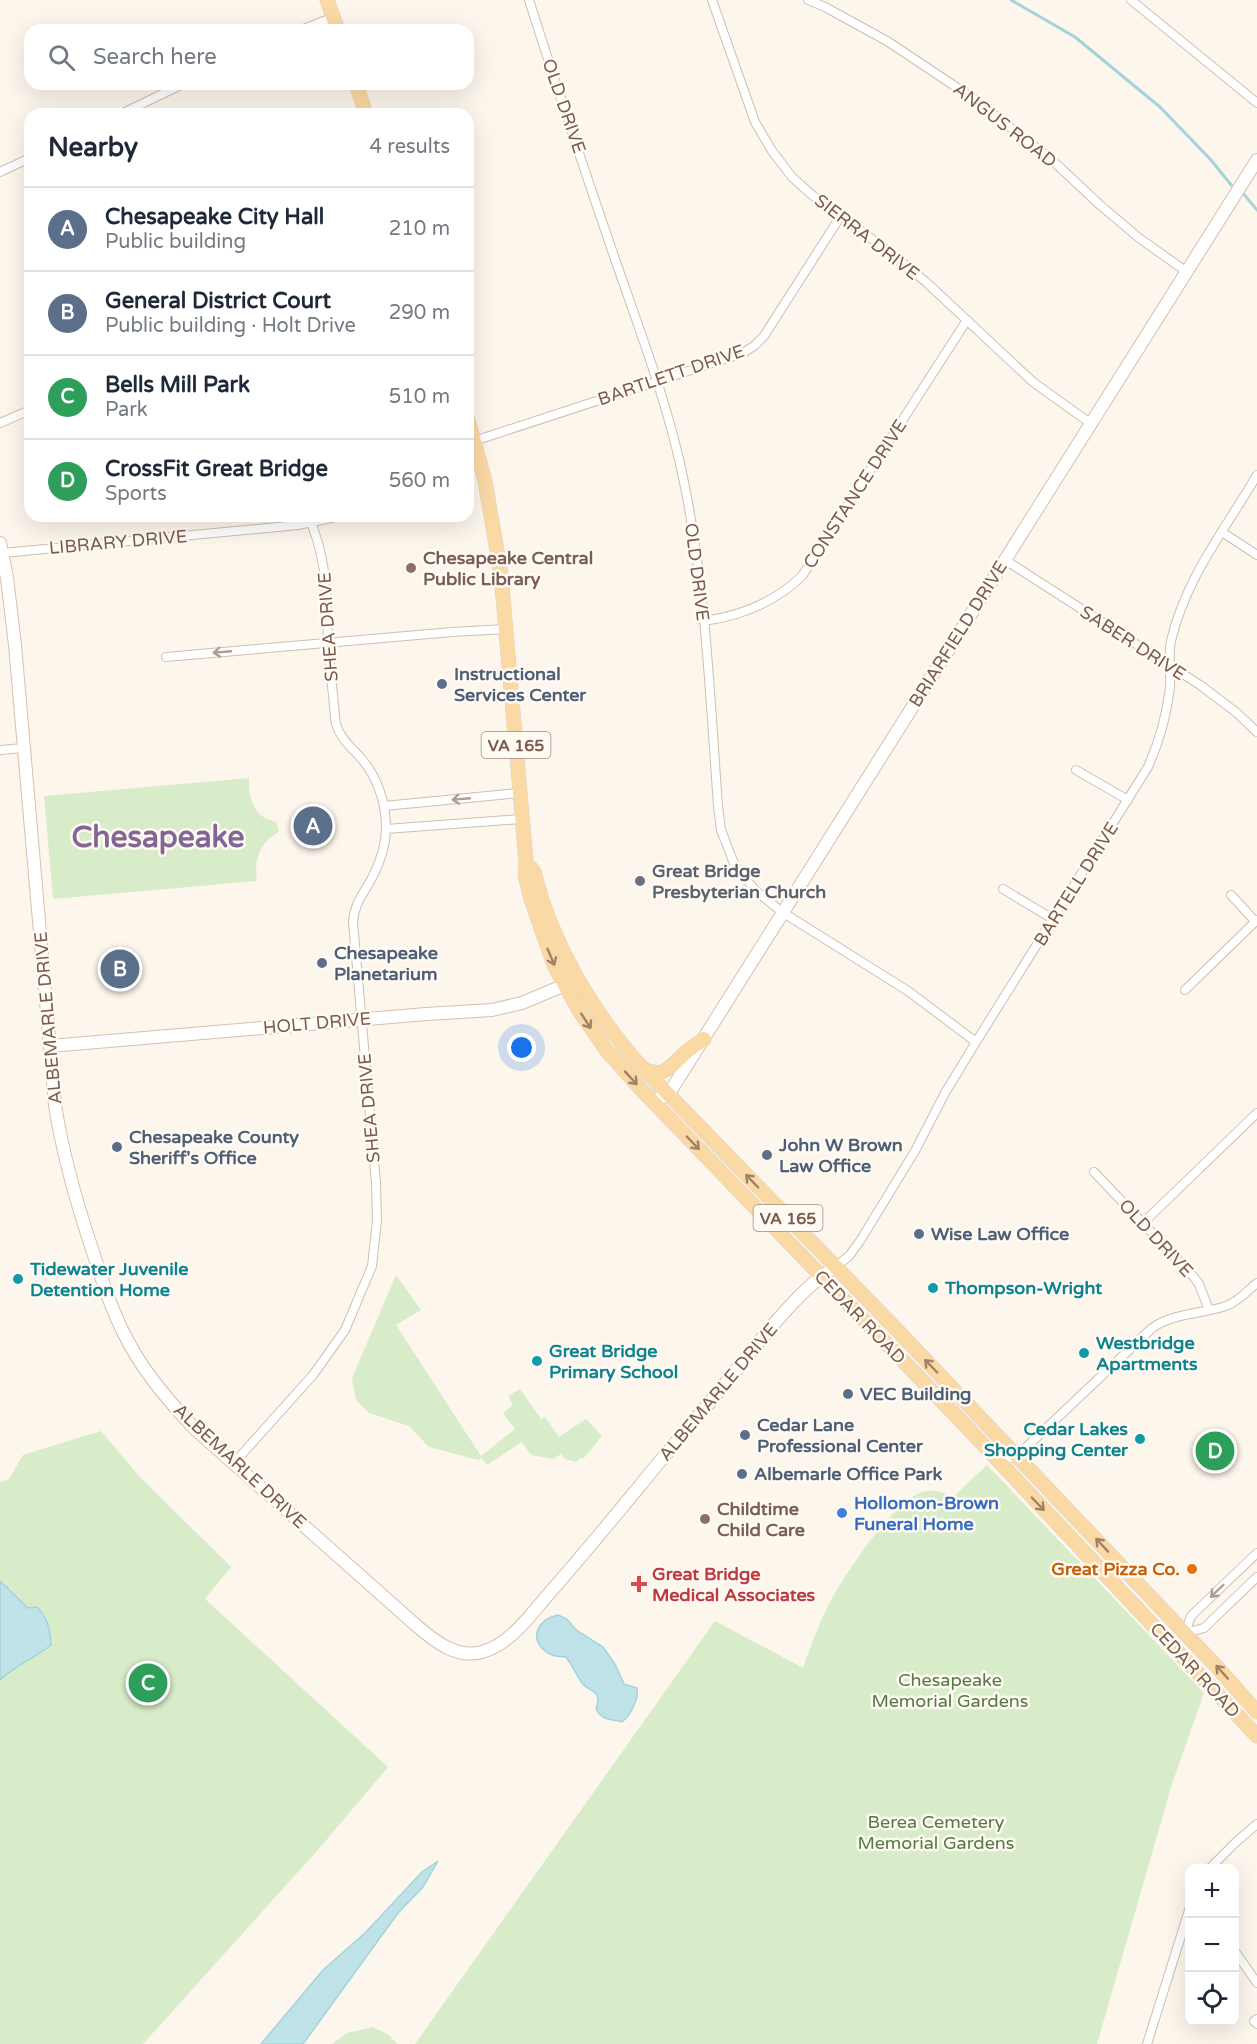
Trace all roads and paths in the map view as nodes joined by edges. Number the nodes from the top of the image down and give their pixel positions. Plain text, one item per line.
1 (327, 0) edge
2 (529, 0) edge
3 (714, 0) edge
4 (808, 0) edge
5 (1131, 0) edge
6 (336, 23) edge
7 (171, 90) edge
8 (358, 90) edge
9 (1257, 104) edge
10 (133, 108) edge
11 (364, 108) edge
12 (1257, 160) edge
13 (24, 161) edge
14 (0, 172) edge
15 (840, 217) junction
16 (1187, 272) junction
17 (967, 320) junction
18 (657, 381) junction
19 (24, 413) edge
20 (0, 423) edge
21 (1090, 423) junction
22 (474, 441) edge
23 (474, 453) edge
24 (1257, 475) edge
25 (304, 522) edge
26 (310, 522) edge
27 (1222, 532) junction
28 (1, 548) edge
29 (1257, 555) edge
30 (1005, 560) junction
31 (704, 621) junction
32 (507, 629) junction
33 (328, 643) junction
34 (169, 657) dead end
35 (1170, 666) junction
36 (1257, 732) edge
37 (23, 748) junction
38 (0, 750) edge
39 (1076, 770) dead end
40 (519, 793) junction
41 (1128, 800) junction
42 (384, 806) junction
43 (521, 819) junction
44 (386, 829) junction
45 (526, 861) junction
46 (1003, 889) dead end
47 (1230, 895) dead end
48 (782, 912) junction
49 (1053, 919) junction
50 (1256, 921) edge
51 (579, 979) junction
52 (565, 986) junction
53 (1185, 990) dead end
54 (361, 1019) junction
55 (704, 1039) junction
56 (976, 1042) junction
57 (50, 1046) junction
58 (643, 1069) junction
59 (668, 1095) junction
60 (652, 1101) junction
61 (1257, 1113) edge
62 (1094, 1172) dead end
63 (1143, 1223) junction
64 (835, 1267) junction
65 (820, 1276) junction
66 (1257, 1283) edge
67 (1209, 1310) junction
68 (1017, 1456) junction
69 (998, 1462) junction
70 (234, 1463) junction
71 (1074, 1542) junction
72 (1257, 1553) edge
73 (1257, 1577) edge
74 (1185, 1633) junction
75 (1197, 1671) junction
76 (1257, 1712) edge
77 (1257, 1736) edge
78 (1257, 1824) edge
79 (1215, 1864) edge
80 (1185, 1928) edge
81 (1239, 1957) edge
82 (1257, 1983) edge
83 (1257, 2019) edge
84 (1257, 2024) edge
85 (1147, 2044) edge

1 - 6 main road
2 - 18 street, OLD DRIVE
3 - 15 street, SIERRA DRIVE
4 - 16 street, ANGUS ROAD
5 - 9 street
7 - 10 street
8 - 11 main road
12 - 16 street, BRIARFIELD DRIVE
13 - 14 street
15 - 17 street, SIERRA DRIVE
15 - 18 street, BARTLETT DRIVE
16 - 21 street, BRIARFIELD DRIVE
17 - 21 street, SIERRA DRIVE
17 - 31 street, CONSTANCE DRIVE
18 - 22 street, BARTLETT DRIVE
18 - 31 street, OLD DRIVE
19 - 20 street
21 - 30 street, BRIARFIELD DRIVE
23 - 32 main road, CEDAR ROAD / VA 165
24 - 27 street, BARTELL DRIVE
25 - 28 street, LIBRARY DRIVE
26 - 33 street, SHEA DRIVE
27 - 29 street
27 - 35 street, BARTELL DRIVE
28 - 37 street, ALBEMARLE DRIVE
30 - 35 street, SABER DRIVE
30 - 48 street, BRIARFIELD DRIVE
31 - 48 street, OLD DRIVE
32 - 33 street
32 - 40 main road, CEDAR ROAD / VA 165
33 -> 34 street
33 - 42 street, SHEA DRIVE
35 - 36 street, SABER DRIVE
35 - 41 street, BARTELL DRIVE
37 - 38 street
37 - 57 street, ALBEMARLE DRIVE
39 - 41 street
40 -> 42 street
40 - 43 main road, CEDAR ROAD / VA 165
41 - 49 street, BARTELL DRIVE
42 - 44 street, SHEA DRIVE
43 - 44 street
43 - 45 main road, CEDAR ROAD / VA 165
44 - 54 street, SHEA DRIVE
45 - 51 main road, CEDAR ROAD / VA 165
45 -> 52 main road, CEDAR ROAD / VA 165
46 - 49 street
47 - 50 street
48 - 55 street, BRIARFIELD DRIVE
48 - 56 street, OLD DRIVE
49 - 56 street, BARTELL DRIVE
50 - 53 street
51 - 52 street, HOLT DRIVE
51 - 58 main road, CEDAR ROAD / VA 165
52 - 54 street, HOLT DRIVE
52 -> 60 main road, CEDAR ROAD / VA 165
54 - 57 street, HOLT DRIVE
54 - 70 street, SHEA DRIVE
55 - 58 main road
55 - 59 street, BRIARFIELD DRIVE
56 - 64 street, BARTELL DRIVE
57 - 70 street, ALBEMARLE DRIVE
58 - 59 main road, CEDAR ROAD / VA 165
59 - 60 street
64 -> 59 main road, CEDAR ROAD / VA 165
60 -> 65 main road, CEDAR ROAD / VA 165
61 - 63 street
62 - 63 street, OLD DRIVE
63 - 67 street, OLD DRIVE
64 - 65 street, ALBEMARLE DRIVE
68 -> 64 main road, CEDAR ROAD / VA 165
65 - 69 main road, CEDAR ROAD / VA 165
65 - 70 street, ALBEMARLE DRIVE
66 - 67 street
67 - 68 street
68 - 69 street
74 -> 68 main road, CEDAR ROAD / VA 165
69 -> 71 main road, CEDAR ROAD / VA 165
71 - 74 main road
71 - 75 main road, CEDAR ROAD / VA 165
72 -> 74 street
73 - 74 street
74 - 75 main road
76 -> 74 main road, CEDAR ROAD / VA 165
75 - 77 main road, CEDAR ROAD / VA 165
78 - 79 street
80 - 85 street
81 - 82 street
83 - 84 street

